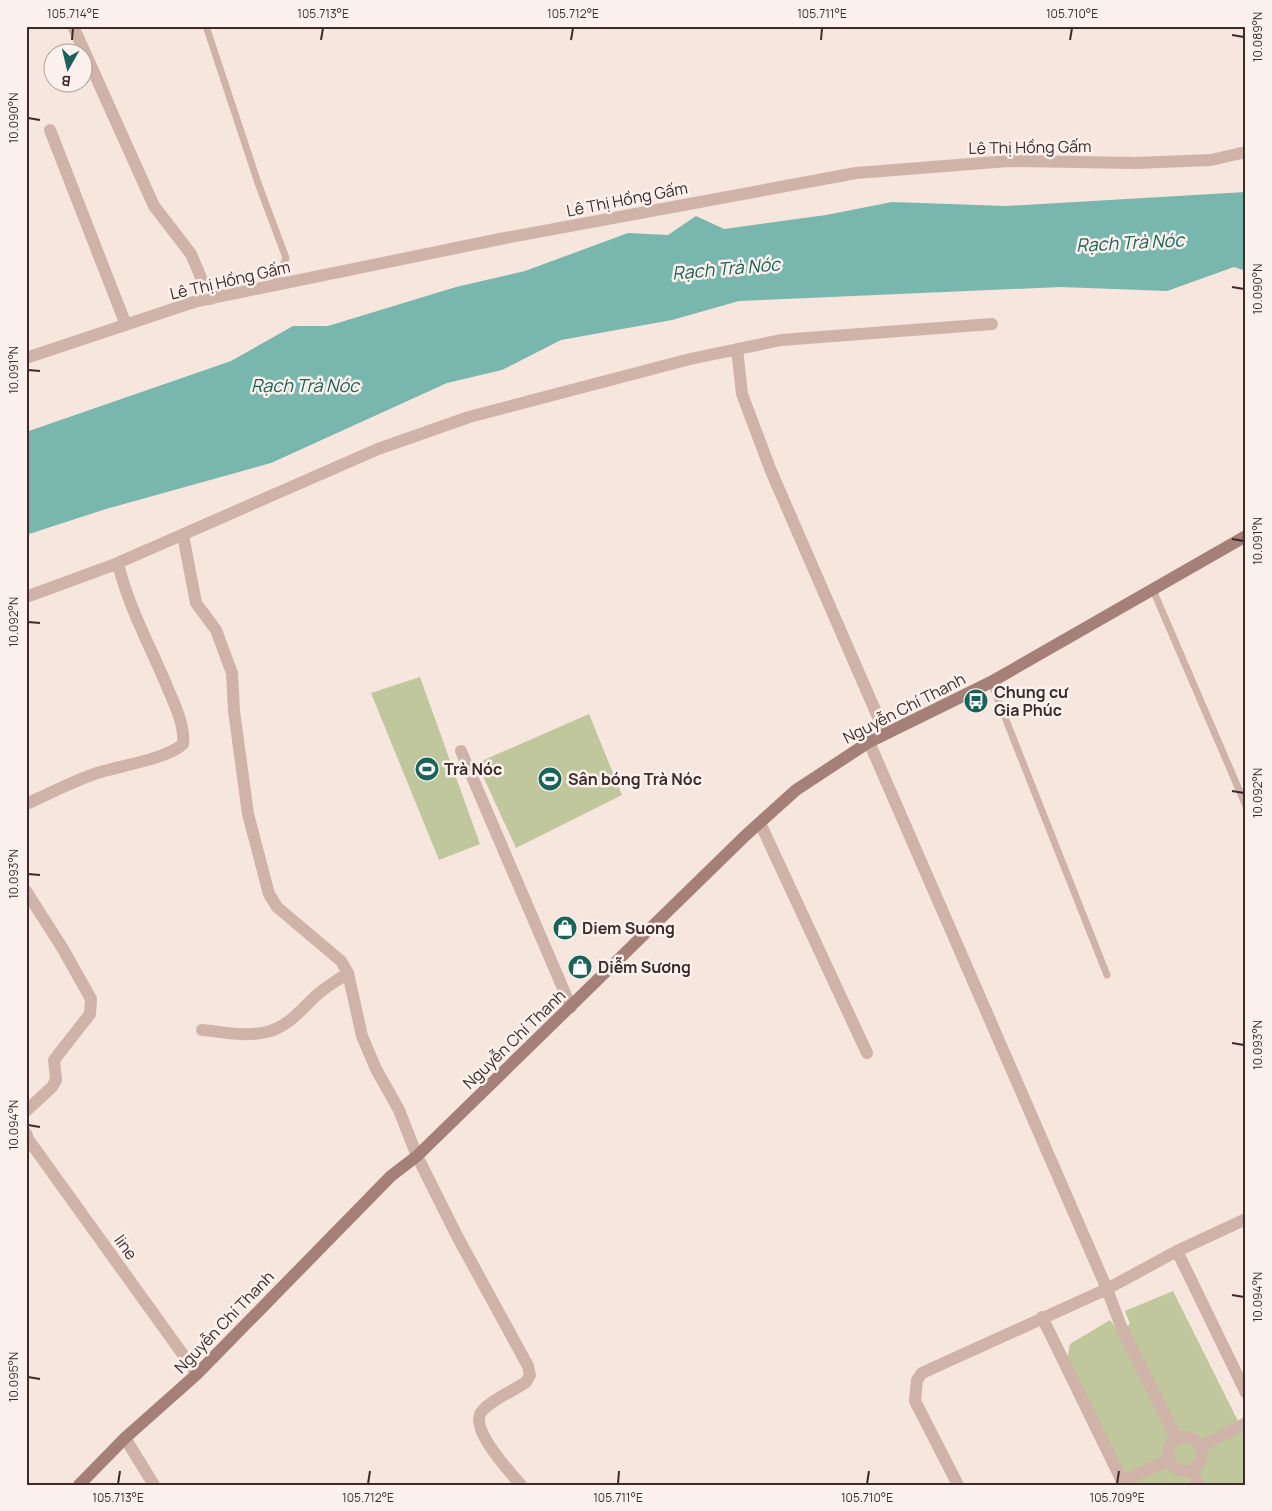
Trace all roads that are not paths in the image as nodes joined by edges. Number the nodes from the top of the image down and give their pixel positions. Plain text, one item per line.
1 (73, 26) edge
2 (206, 26) edge
3 (50, 130) dead end
4 (1246, 152) edge
5 (274, 286) junction
6 (210, 299) junction
7 (992, 324) dead end
8 (126, 325) junction
9 (737, 349) junction
10 (26, 358) edge
11 (183, 535) junction
12 (1246, 536) edge
13 (118, 563) junction
14 (1153, 590) junction
15 (26, 597) edge
16 (991, 682) junction
17 (885, 733) junction
18 (869, 742) junction
19 (461, 751) dead end
20 (26, 804) edge
21 (1246, 806) edge
22 (760, 823) junction
23 (26, 891) edge
24 (348, 973) junction
25 (1107, 975) dead end
26 (571, 1007) junction
27 (202, 1030) dead end
28 (867, 1054) dead end
29 (26, 1111) edge
30 (27, 1136) edge
31 (417, 1156) junction
32 (1246, 1218) edge
33 (1177, 1251) junction
34 (1107, 1289) junction
35 (1042, 1317) junction
36 (197, 1374) junction
37 (1246, 1393) edge
38 (1246, 1423) edge
39 (125, 1438) junction
40 (1178, 1439) junction
41 (1200, 1448) junction
42 (1169, 1460) junction
43 (1192, 1469) junction
44 (1124, 1483) edge
45 (79, 1485) edge
46 (154, 1485) edge
47 (521, 1485) edge
48 (958, 1485) edge
49 (1200, 1485) edge

1 - 6 street
2 - 5 lane
3 - 8 street
4 - 5 street, Lê Thị Hồng Gấm
5 - 6 street, Lê Thị Hồng Gấm
6 - 8 street, Lê Thị Hồng Gấm
7 - 9 street
8 - 10 street, Lê Thị Hồng Gấm
9 - 11 street
9 - 17 street
11 - 13 street
11 - 24 street
12 - 14 main road, Nguyễn Chí Thanh
13 - 15 street
13 - 20 street
14 - 16 main road, Nguyễn Chí Thanh
14 - 21 lane
16 - 17 main road, Nguyễn Chí Thanh
16 - 25 lane
17 - 18 main road, Nguyễn Chí Thanh
18 - 22 main road, Nguyễn Chí Thanh
18 - 34 street
19 - 26 street
22 - 26 main road, Nguyễn Chí Thanh
22 - 28 street
23 - 29 street
24 - 27 street
24 - 31 street
26 - 31 main road, Nguyễn Chí Thanh
30 - 36 street, line
31 - 36 main road, Nguyễn Chí Thanh
31 - 47 street
32 - 33 street
33 - 34 street
33 - 37 street
34 - 35 street
34 - 40 street
35 - 44 street
35 - 48 street
36 - 39 main road, Nguyễn Chí Thanh
38 - 41 street
39 - 45 main road, Nguyễn Chí Thanh
39 - 46 street
40 - 41 street
40 - 42 street
41 - 43 street
42 - 43 street
42 - 44 street
43 - 49 street

